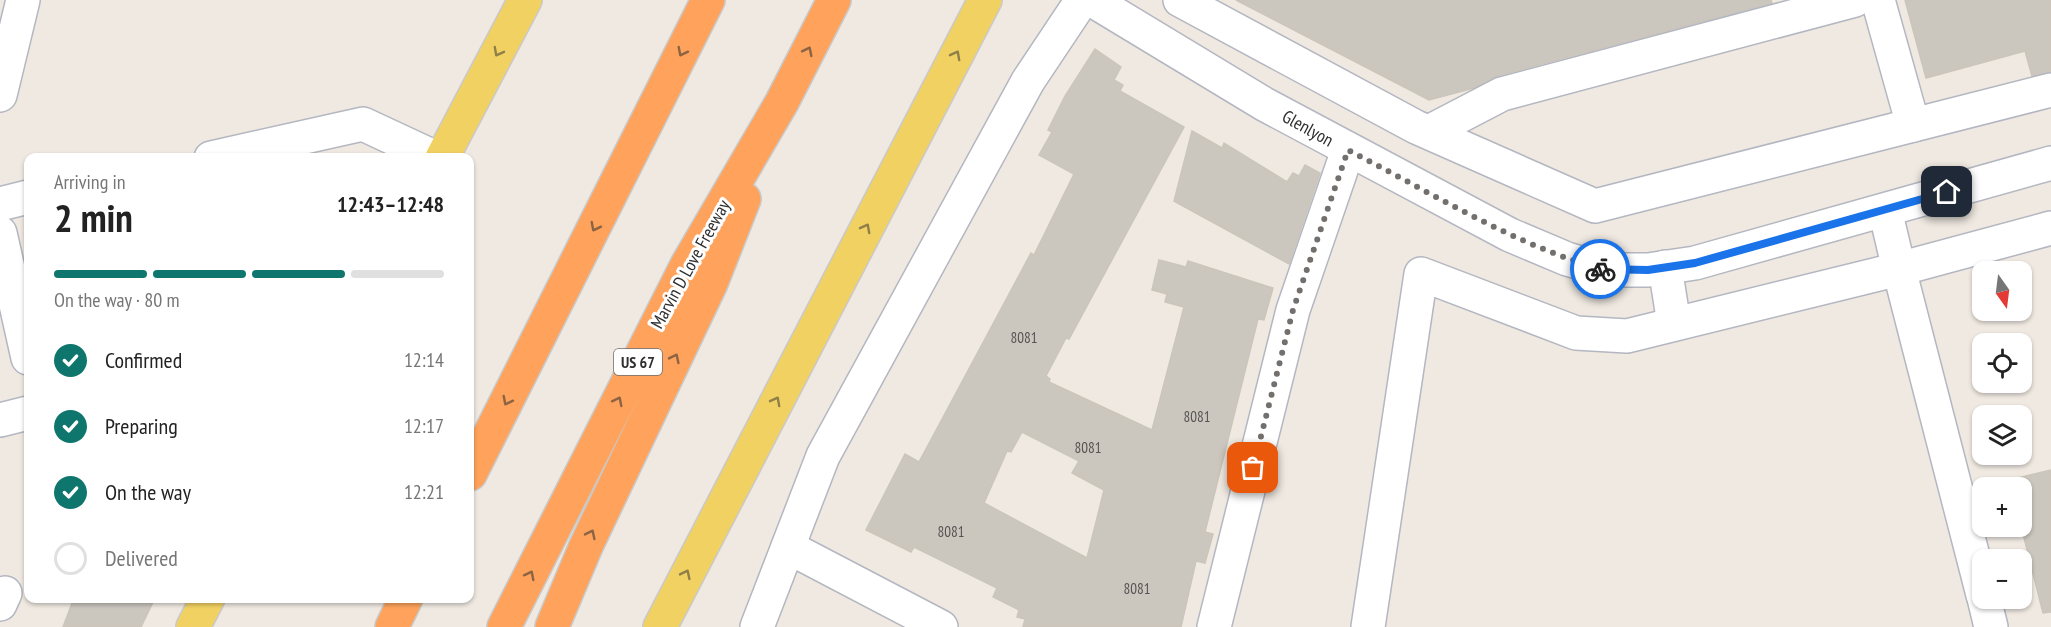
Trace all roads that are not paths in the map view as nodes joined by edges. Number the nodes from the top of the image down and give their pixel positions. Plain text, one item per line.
1 (525, 0) edge
2 (708, 0) edge
3 (834, 0) edge
4 (985, 0) edge
5 (1082, 0) edge
6 (1092, 0) edge
7 (1180, 0) edge
8 (1855, 0) edge
9 (1878, 0) edge
10 (14, 5) edge
11 (1130, 9) edge
12 (2051, 90) edge
13 (0, 96) edge
14 (782, 102) junction
15 (1913, 125) junction
16 (1429, 132) junction
17 (1348, 150) junction
18 (233, 153) edge
19 (425, 153) edge
20 (445, 153) edge
21 (2051, 163) edge
22 (24, 198) edge
23 (0, 204) edge
24 (1885, 210) junction
25 (2051, 228) edge
26 (0, 233) edge
27 (1665, 267) junction
28 (1899, 269) junction
29 (1674, 324) junction
30 (24, 340) edge
31 (24, 414) edge
32 (0, 420) edge
33 (474, 466) edge
34 (788, 548) junction
35 (1972, 551) edge
36 (205, 603) edge
37 (404, 603) edge
38 (1987, 609) edge
39 (193, 627) edge
40 (392, 627) edge
41 (504, 627) edge
42 (552, 627) edge
43 (660, 627) edge
44 (757, 627) edge
45 (941, 627) edge
46 (1214, 627) edge
47 (1368, 627) edge
48 (1991, 627) edge

1 -> 20 main road
2 -> 33 highway
14 -> 3 highway, Marvin D Love Freeway / US 67
43 -> 4 main road
5 - 34 street
6 - 11 street, Glenlyon
7 - 16 street
8 - 16 street
9 - 15 street
10 - 13 street
11 - 17 street, Glenlyon
12 - 15 street
41 -> 14 highway, Marvin D Love Freeway / US 67
42 -> 14 highway
15 - 16 street
17 - 27 street, Glenlyon
17 - 46 street
18 - 19 street
21 - 24 street, Glenlyon
22 - 23 street
24 - 27 street, Glenlyon
24 - 28 street
25 - 28 street
26 - 30 street
27 - 29 street
28 - 29 street
28 - 35 street
29 - 47 street
31 - 32 street
34 - 44 street
34 - 45 street
36 - 39 main road
37 - 40 highway
38 - 48 street

